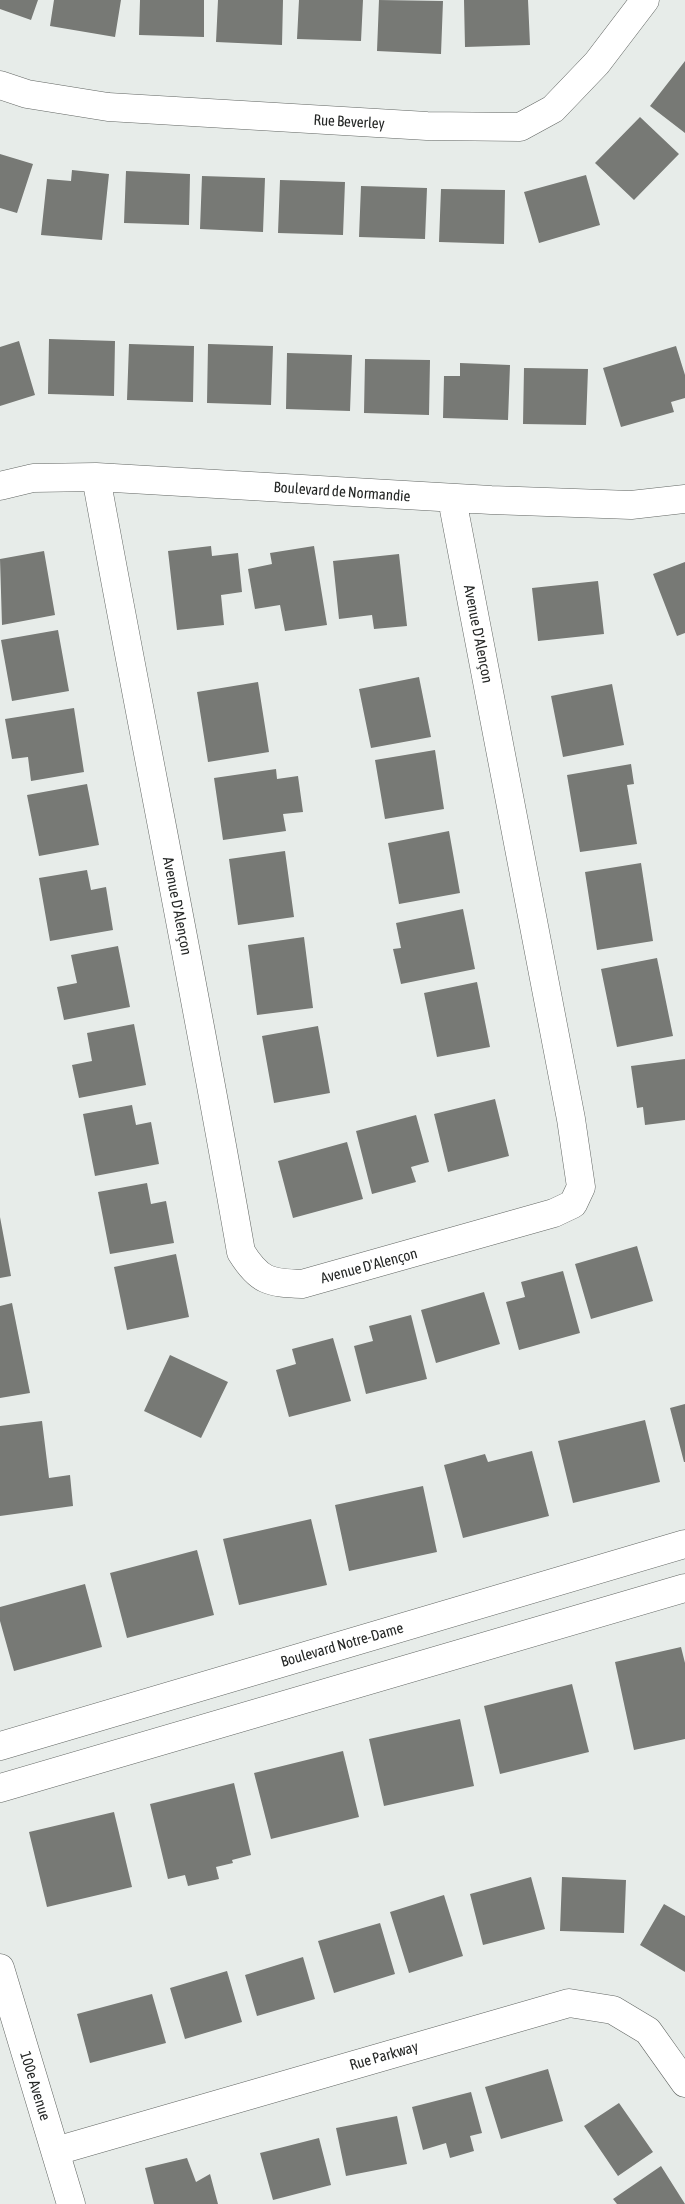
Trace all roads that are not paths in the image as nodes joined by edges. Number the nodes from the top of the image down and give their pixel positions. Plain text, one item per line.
1 (645, 0) edge
2 (0, 85) edge
3 (96, 476) junction
4 (0, 486) edge
5 (452, 498) junction
6 (685, 499) edge
7 (685, 1544) edge
8 (685, 1588) edge
9 (0, 1746) edge
10 (0, 1788) edge
11 (0, 1968) edge
12 (685, 2083) edge
13 (56, 2151) junction
14 (71, 2204) edge

1 - 2 street, Rue Beverley
3 - 4 street, Boulevard de Normandie
3 - 5 street, Boulevard de Normandie
3 - 5 street, Avenue D'Alençon
5 - 6 street, Boulevard de Normandie
7 - 9 street, Boulevard Notre-Dame
8 - 10 street
11 - 13 street, 100e Avenue
12 - 13 street, Rue Parkway
13 - 14 street, 100e Avenue

